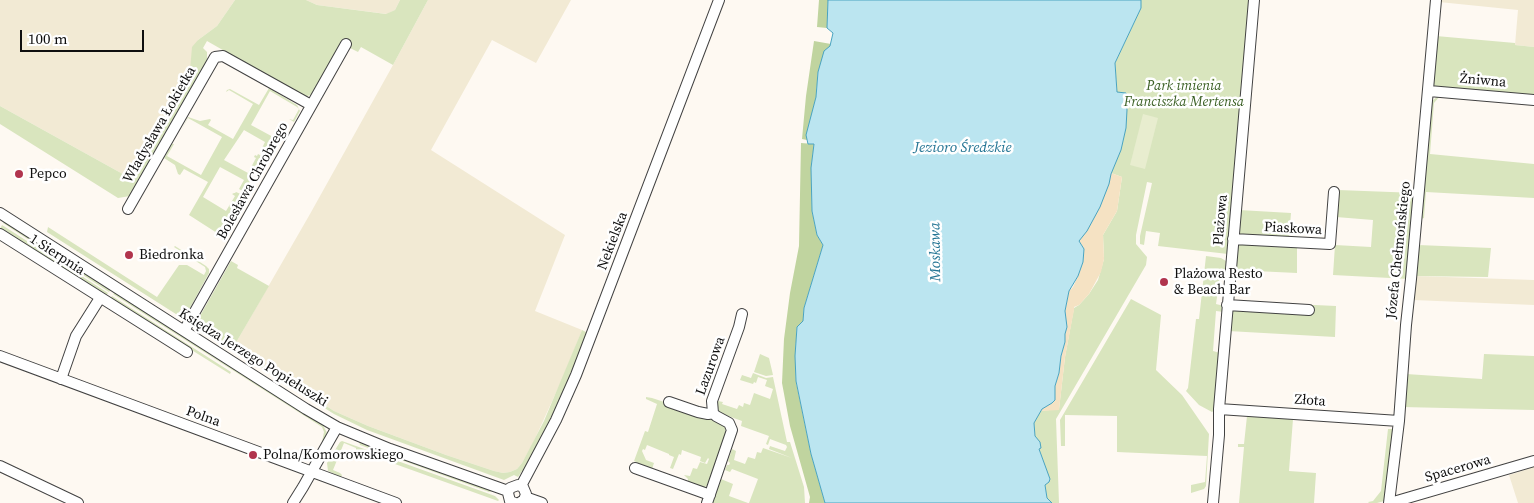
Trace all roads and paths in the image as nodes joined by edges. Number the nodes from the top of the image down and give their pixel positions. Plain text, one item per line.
1 (719, 0) edge
2 (1254, 0) edge
3 (1436, 0) edge
4 (346, 44) dead end
5 (1429, 91) junction
6 (1534, 100) edge
7 (311, 105) junction
8 (1334, 192) dead end
9 (128, 209) dead end
10 (0, 213) edge
11 (0, 234) edge
12 (1232, 239) junction
13 (100, 298) junction
14 (1228, 306) junction
15 (1309, 310) dead end
16 (742, 314) dead end
17 (184, 331) junction
18 (187, 352) dead end
19 (0, 356) edge
20 (61, 379) junction
21 (669, 402) dead end
22 (1219, 409) junction
23 (713, 413) junction
24 (1399, 421) junction
25 (337, 427) junction
26 (1534, 459) edge
27 (0, 466) edge
28 (635, 468) dead end
29 (312, 472) junction
30 (520, 486) junction
31 (508, 491) junction
32 (708, 499) edge
33 (517, 502) edge
34 (78, 503) edge
35 (293, 503) edge
36 (396, 503) edge
37 (542, 503) edge
38 (1213, 503) edge
39 (1390, 503) edge

1 - 30 street, Nekielska
2 - 12 street, Plażowa
3 - 5 street, Józefa Chełmońskiego
4 - 7 street, Bolesława Chrobrego
5 - 6 street, Żniwna
5 - 24 street, Józefa Chełmońskiego
7 - 9 street, Władysława Łokietka
7 - 17 street, Bolesława Chrobrego
8 - 12 street, Piaskowa
10 - 17 street, Księdza Jerzego Popiełuszki
11 - 13 street, 1 Sierpnia
12 - 14 street, Plażowa
13 - 18 street, 1 Sierpnia
13 - 20 street
14 - 15 street
14 - 22 street, Plażowa
16 - 23 street, Lazurowa
17 - 25 street, Księdza Jerzego Popiełuszki
19 - 20 street, Polna
20 - 29 street, Polna
21 - 23 street
22 - 24 street, Złota
22 - 38 street, Plażowa
23 - 32 street, Lazurowa
24 - 39 street, Józefa Chełmońskiego
25 - 29 street
25 - 31 street, Księdza Jerzego Popiełuszki
26 - 39 street, Spacerowa
27 - 34 street
28 - 32 street
29 - 35 street
29 - 36 street, Polna
30 - 31 street
30 - 33 street
31 - 33 street
33 - 37 street

